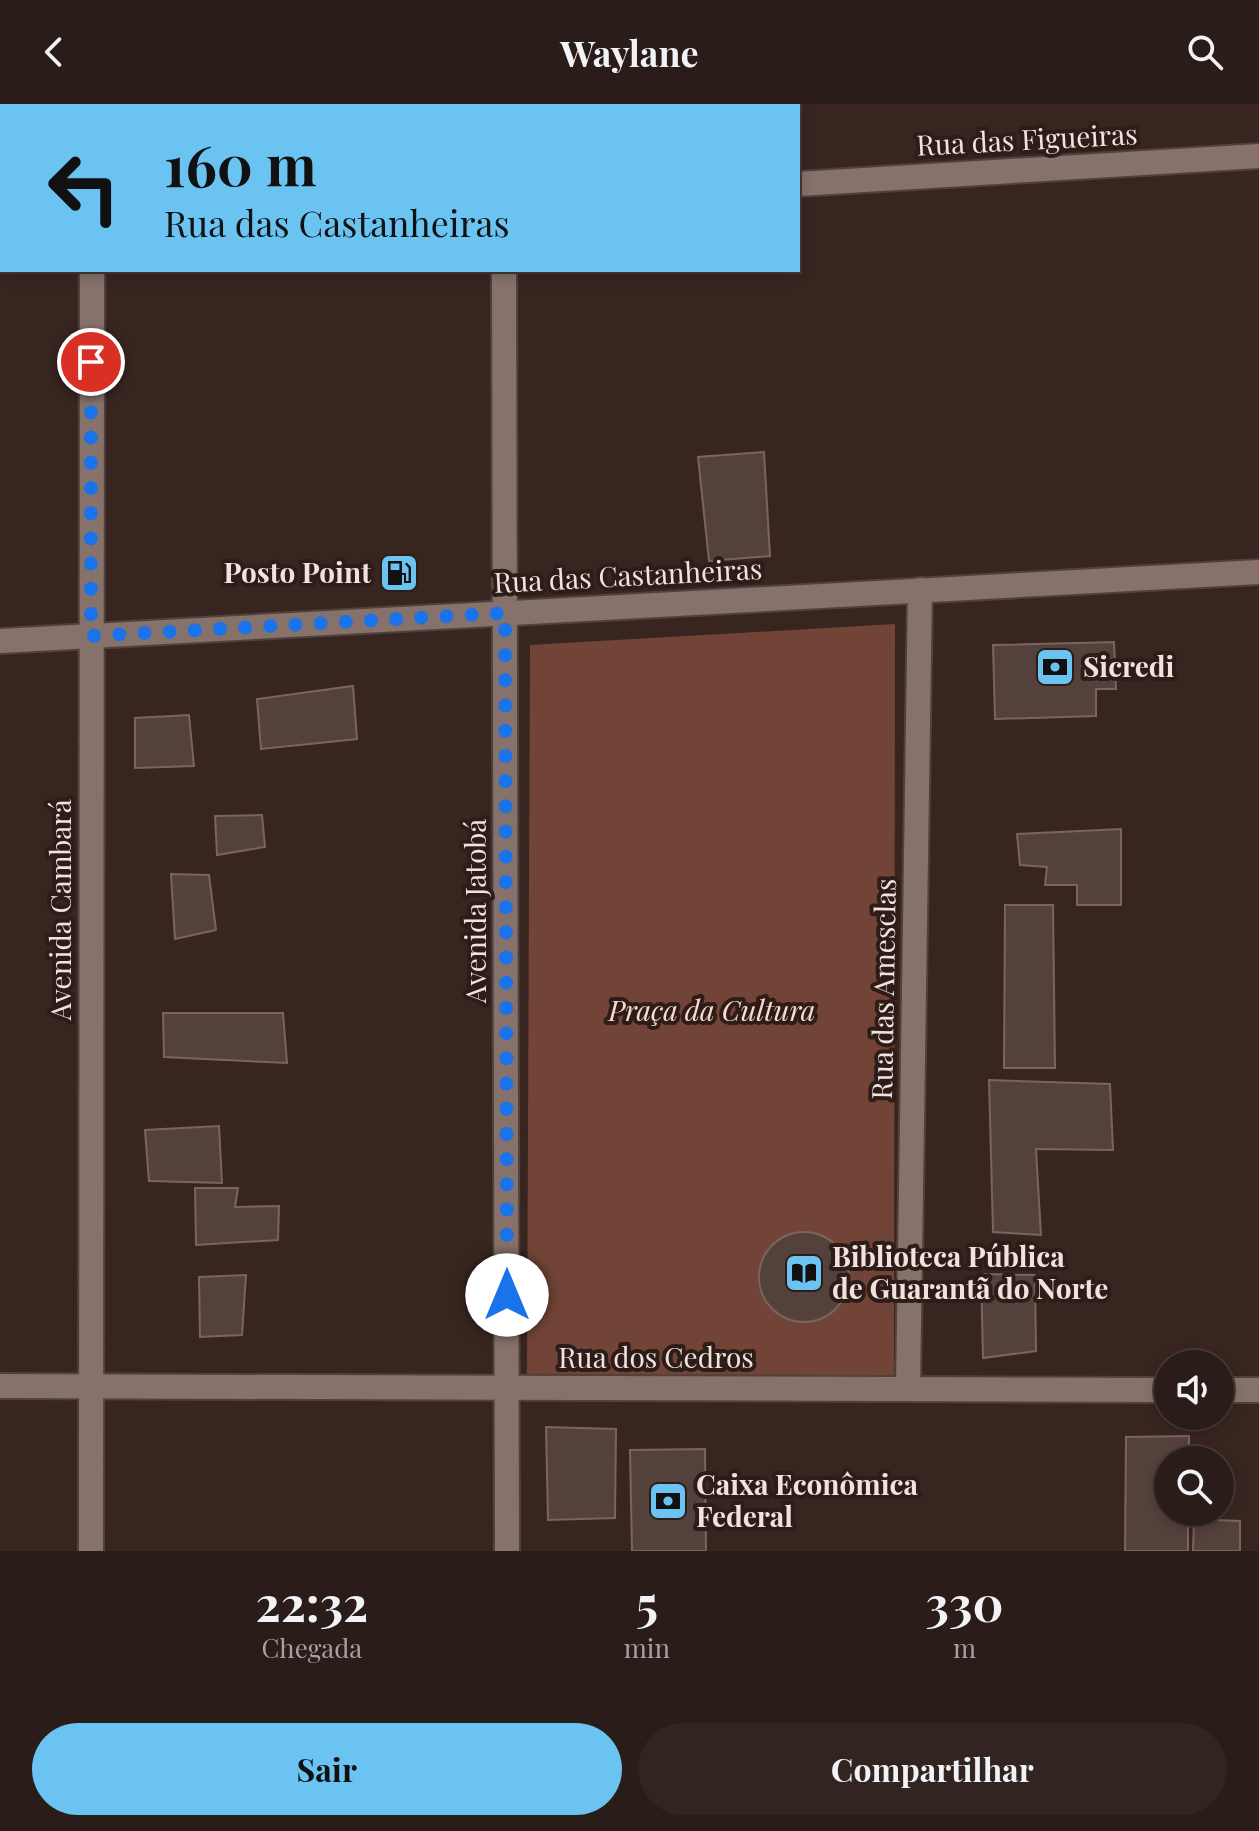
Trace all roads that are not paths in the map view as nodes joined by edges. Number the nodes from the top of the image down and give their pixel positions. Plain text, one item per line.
1 (1259, 156) edge
2 (800, 184) edge
3 (92, 272) edge
4 (504, 272) edge
5 (1259, 572) edge
6 (920, 590) junction
7 (505, 613) junction
8 (91, 636) junction
9 (0, 641) edge
10 (0, 1386) edge
11 (91, 1387) junction
12 (507, 1388) junction
13 (908, 1389) junction
14 (1154, 1390) edge
15 (1234, 1390) edge
16 (1259, 1390) edge
17 (91, 1551) edge
18 (507, 1551) edge

1 - 2 street, Rua das Figueiras
3 - 8 street, Avenida Cambará
4 - 7 street, Avenida Jatobá
5 - 6 street, Rua das Castanheiras
6 - 7 street, Rua das Castanheiras
6 - 13 street, Rua das Amesclas
7 - 8 street, Rua das Castanheiras
7 - 12 street, Avenida Jatobá
8 - 9 street, Rua das Castanheiras
8 - 11 street, Avenida Cambará
10 - 11 street, Rua dos Cedros
11 - 12 street, Rua dos Cedros
11 - 17 street, Avenida Cambará
12 - 13 street, Rua dos Cedros
12 - 18 street, Avenida Jatobá
13 - 14 street, Rua dos Cedros
15 - 16 street

